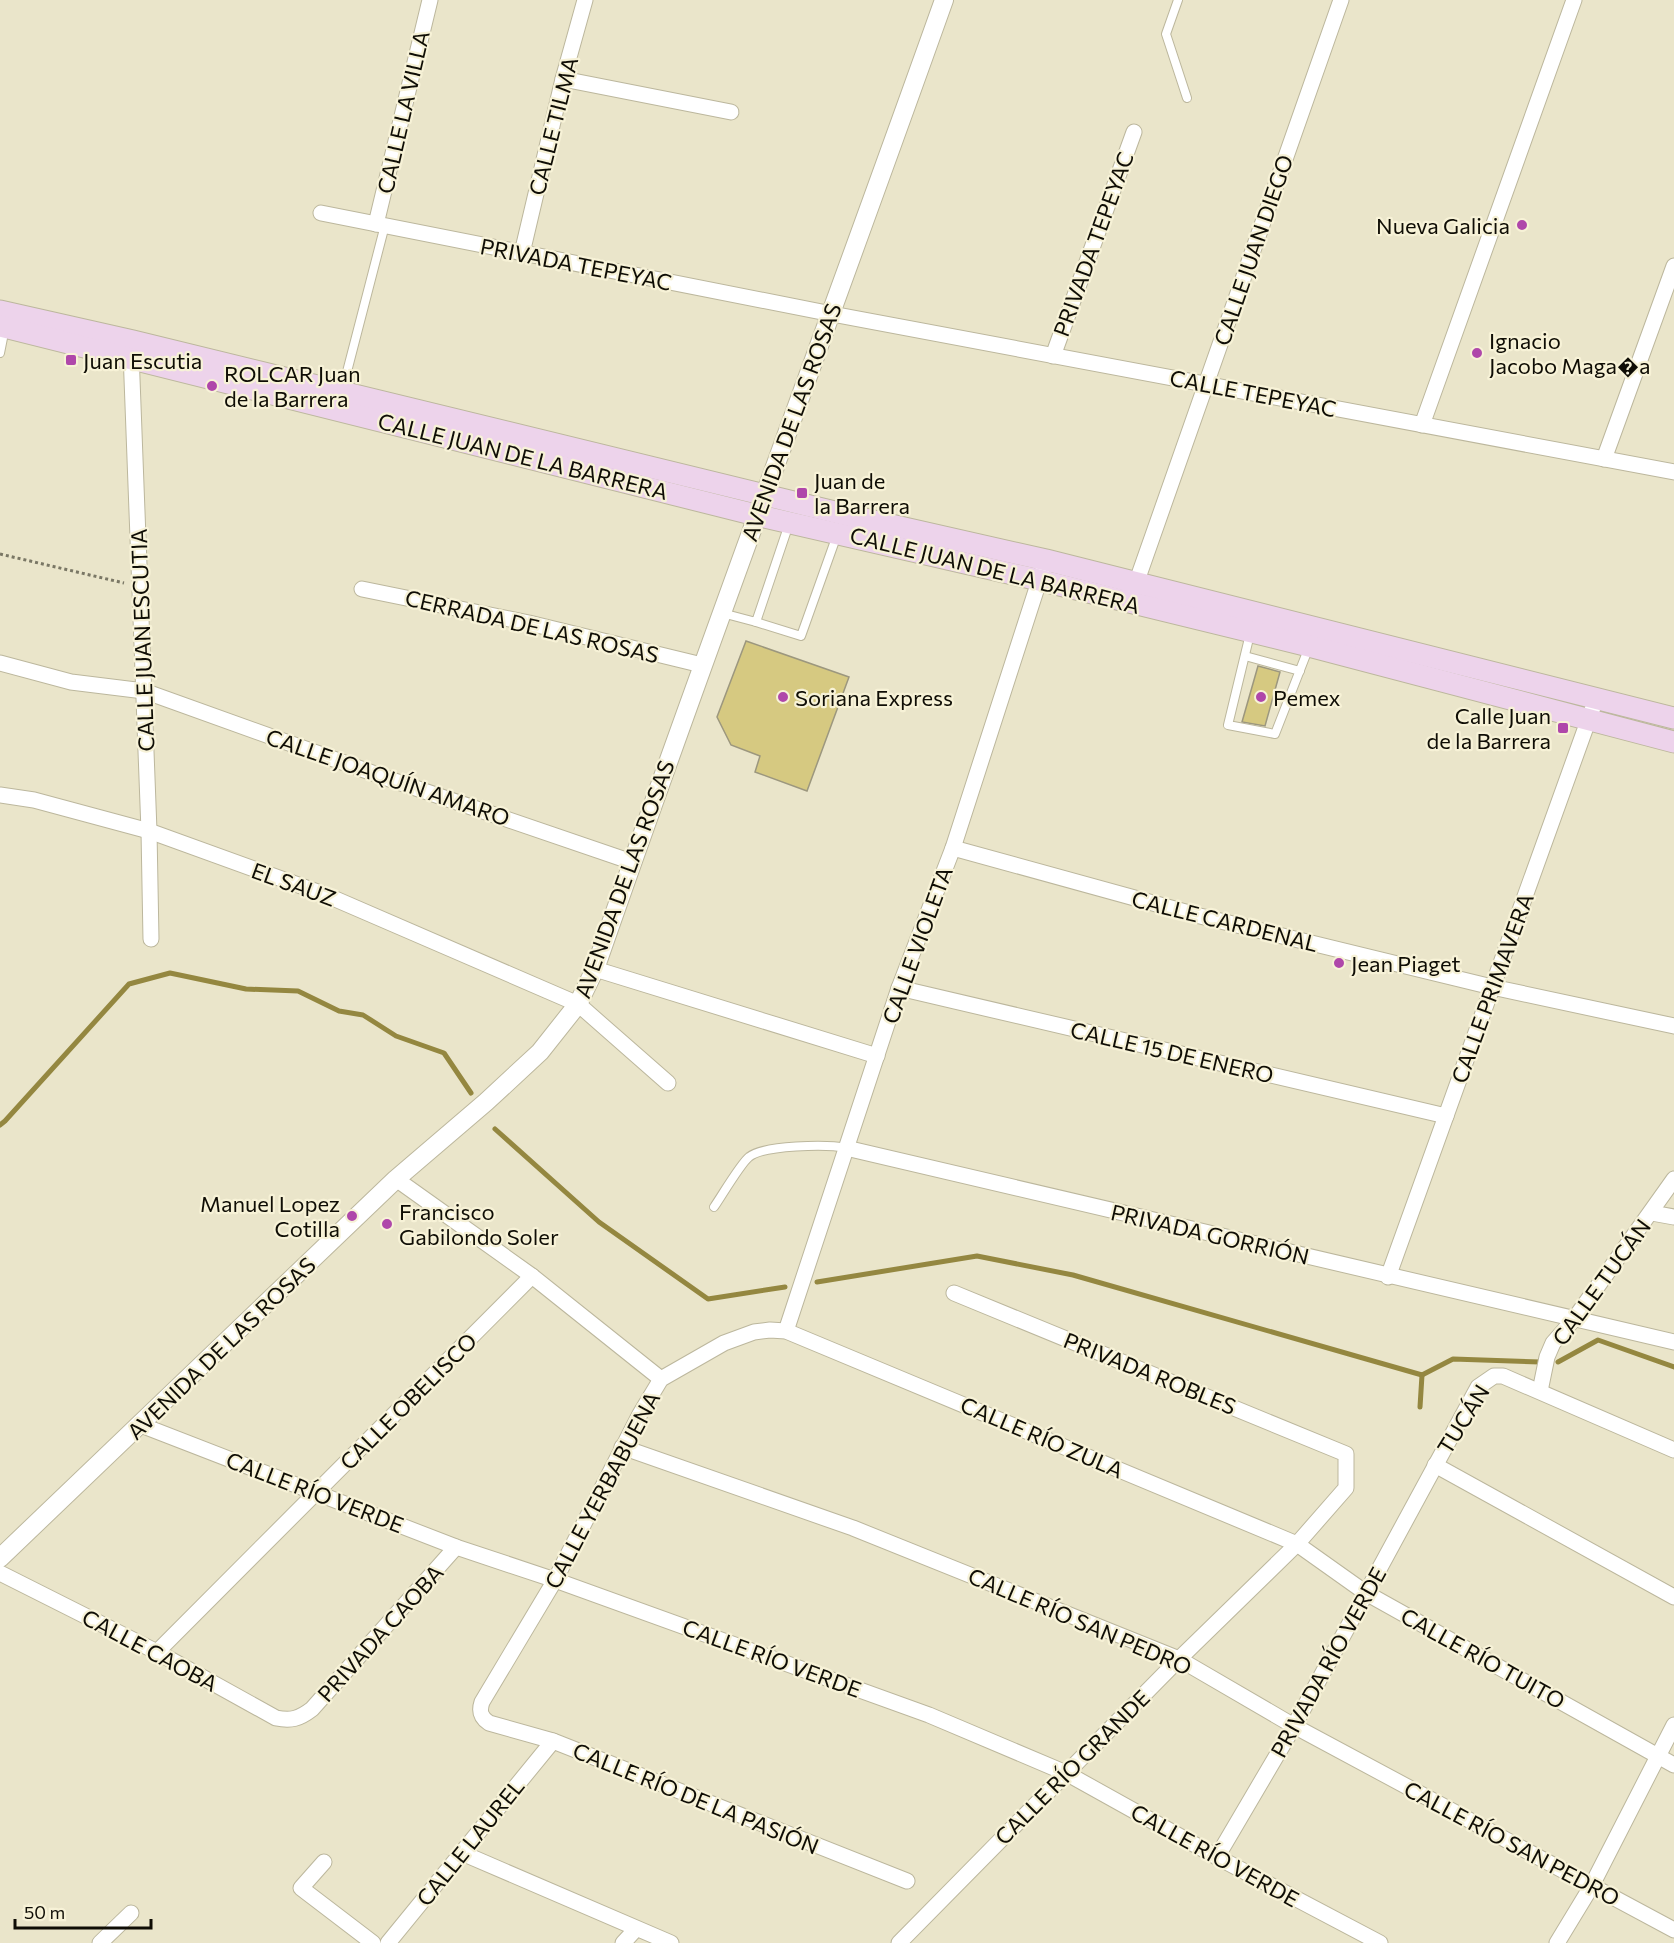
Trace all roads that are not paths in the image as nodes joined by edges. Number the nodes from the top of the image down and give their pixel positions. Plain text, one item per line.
1 (429, 0) edge
2 (585, 0) edge
3 (944, 0) edge
4 (1178, 0) edge
5 (1341, 0) edge
6 (1575, 0) edge
7 (563, 79) junction
8 (1187, 98) dead end
9 (731, 112) dead end
10 (1134, 132) dead end
11 (321, 213) dead end
12 (380, 224) junction
13 (522, 253) junction
14 (1674, 266) edge
15 (832, 314) junction
16 (3, 319) edge
17 (132, 349) junction
18 (0, 353) edge
19 (1053, 356) junction
20 (1206, 384) junction
21 (342, 393) junction
22 (1422, 425) junction
23 (1604, 459) junction
24 (1674, 472) edge
25 (764, 494) junction
26 (793, 512) junction
27 (756, 514) junction
28 (842, 524) junction
29 (1043, 570) junction
30 (362, 589) dead end
31 (1133, 593) junction
32 (721, 612) junction
33 (756, 622) junction
34 (1276, 629) junction
35 (1250, 633) junction
36 (1309, 646) junction
37 (1245, 656) junction
38 (0, 663) edge
39 (702, 665) junction
40 (1300, 671) junction
41 (144, 691) junction
42 (1596, 699) junction
43 (1674, 718) edge
44 (1587, 720) junction
45 (1674, 742) edge
46 (0, 795) edge
47 (149, 831) junction
48 (952, 848) junction
49 (632, 862) junction
50 (151, 939) dead end
51 (595, 969) junction
52 (1492, 987) junction
53 (899, 988) junction
54 (578, 1004) junction
55 (1674, 1026) edge
56 (877, 1056) junction
57 (668, 1083) dead end
58 (1446, 1116) junction
59 (846, 1148) junction
60 (396, 1179) junction
61 (1674, 1179) edge
62 (714, 1207) dead end
63 (1652, 1213) junction
64 (1674, 1217) edge
65 (532, 1276) junction
66 (1388, 1277) junction
67 (954, 1293) dead end
68 (1575, 1318) junction
69 (786, 1331) junction
70 (1674, 1342) edge
71 (662, 1379) junction
72 (1540, 1391) junction
73 (141, 1425) junction
74 (622, 1448) junction
75 (1674, 1450) edge
76 (1346, 1454) joint
77 (1435, 1465) junction
78 (316, 1493) junction
79 (1297, 1544) junction
80 (456, 1547) junction
81 (0, 1558) edge
82 (0, 1573) edge
83 (555, 1580) junction
84 (1366, 1593) junction
85 (1674, 1597) edge
86 (157, 1652) junction
87 (1179, 1659) junction
88 (301, 1718) joint
89 (483, 1719) joint
90 (1674, 1725) edge
91 (1294, 1726) junction
92 (553, 1741) junction
93 (1658, 1756) junction
94 (1674, 1765) edge
95 (1066, 1773) junction
96 (462, 1853) junction
97 (1217, 1857) junction
98 (324, 1862) dead end
99 (907, 1881) dead end
100 (1591, 1887) junction
101 (131, 1913) dead end
102 (636, 1929) junction
103 (1674, 1930) edge
104 (100, 1943) edge
105 (373, 1943) edge
106 (388, 1943) edge
107 (622, 1943) edge
108 (671, 1943) edge
109 (898, 1943) edge
110 (1380, 1943) edge
111 (1557, 1943) edge

1 - 12 street, CALLE LA VILLA
2 - 7 street, CALLE TILMA
3 - 15 street, AVENIDA DE LAS ROSAS
4 - 8 lane
5 - 20 street, CALLE JUAN DIEGO
6 - 22 street
7 - 9 street
7 - 13 street, CALLE TILMA
10 - 19 street, PRIVADA TEPEYAC
11 - 12 street, PRIVADA TEPEYAC
12 - 13 street, PRIVADA TEPEYAC
12 - 21 lane, CALLE LA VILLA
13 - 15 street, PRIVADA TEPEYAC
14 - 23 street
15 - 19 street, CALLE TEPEYAC
15 - 25 street, AVENIDA DE LAS ROSAS
16 - 17 main road, CALLE JUAN DE LA BARRERA
16 - 18 lane
17 - 21 main road, CALLE JUAN DE LA BARRERA
17 - 27 main road, CALLE JUAN DE LA BARRERA
17 - 41 street, CALLE JUAN ESCUTIA
19 - 20 street, CALLE TEPEYAC
20 - 22 street, CALLE TEPEYAC
20 - 31 street, CALLE JUAN DIEGO
21 - 25 main road, CALLE JUAN DE LA BARRERA
22 - 23 street, CALLE TEPEYAC
23 - 24 street, CALLE TEPEYAC
25 - 26 main road, CALLE JUAN DE LA BARRERA
25 - 27 street, AVENIDA DE LAS ROSAS
26 - 27 main road, CALLE JUAN DE LA BARRERA
26 - 28 main road, CALLE JUAN DE LA BARRERA
26 - 33 lane
27 - 32 street, AVENIDA DE LAS ROSAS
28 - 29 main road, CALLE JUAN DE LA BARRERA
28 - 33 lane
29 - 31 main road, CALLE JUAN DE LA BARRERA
29 - 48 street, CALLE VIOLETA
30 - 39 street, CERRADA DE LAS ROSAS
31 - 34 main road, CALLE JUAN DE LA BARRERA
31 - 35 main road, CALLE JUAN DE LA BARRERA
32 - 33 lane
32 - 39 street, AVENIDA DE LAS ROSAS
34 - 35 main road, CALLE JUAN DE LA BARRERA
34 - 36 main road, CALLE JUAN DE LA BARRERA
34 - 42 main road, CALLE JUAN DE LA BARRERA
35 - 37 lane
36 - 40 lane
36 - 44 main road, CALLE JUAN DE LA BARRERA
37 - 40 lane
37 - 40 lane
38 - 41 street, CALLE JOAQUÍN AMARO
39 - 49 street, AVENIDA DE LAS ROSAS
41 - 47 street, CALLE JUAN ESCUTIA
41 - 49 street, CALLE JOAQUÍN AMARO
42 - 43 main road, CALLE JUAN DE LA BARRERA
42 - 44 street, CALLE PRIMAVERA
44 - 45 main road, CALLE JUAN DE LA BARRERA
44 - 52 street, CALLE PRIMAVERA
46 - 47 street, EL SAUZ
47 - 50 street, CALLE JUAN ESCUTIA
47 - 54 street, EL SAUZ
48 - 52 street, CALLE CARDENAL
48 - 53 street, CALLE VIOLETA
49 - 51 street, AVENIDA DE LAS ROSAS
51 - 54 street, AVENIDA DE LAS ROSAS
51 - 56 street
52 - 55 street, CALLE CARDENAL
52 - 58 street, CALLE PRIMAVERA
53 - 56 street, CALLE VIOLETA
53 - 58 street, CALLE 15 DE ENERO
54 - 57 street, EL SAUZ
54 - 60 street, AVENIDA DE LAS ROSAS
56 - 59 street, CALLE VIOLETA
58 - 66 street, CALLE PRIMAVERA
59 - 62 lane
59 - 66 street, PRIVADA GORRIÓN
59 - 69 street, CALLE VIOLETA
60 - 65 street
60 - 73 street, AVENIDA DE LAS ROSAS
61 - 63 street, CALLE TUCÁN
63 - 64 street
63 - 68 street, CALLE TUCÁN
65 - 71 street
65 - 78 street, CALLE OBELISCO
66 - 68 street, PRIVADA GORRIÓN
67 - 76 street, PRIVADA ROBLES
68 - 70 street, PRIVADA GORRIÓN
68 - 72 street, CALLE TUCÁN
69 - 71 street, CALLE YERBABUENA
69 - 79 street, CALLE RÍO ZULA
71 - 74 street, CALLE YERBABUENA
72 - 75 street
72 - 77 street, TUCÁN
73 - 78 street, CALLE RÍO VERDE
73 - 81 street, AVENIDA DE LAS ROSAS
74 - 83 street, CALLE YERBABUENA
74 - 87 street, CALLE RÍO SAN PEDRO
76 - 79 street, CALLE RÍO GRANDE
77 - 84 street, PRIVADA RÍO VERDE
77 - 85 street
78 - 80 street, CALLE RÍO VERDE
78 - 86 street, CALLE OBELISCO
79 - 84 street, CALLE RÍO TUITO
79 - 87 street, CALLE RÍO GRANDE
80 - 83 street, CALLE RÍO VERDE
80 - 88 street, PRIVADA CAOBA
82 - 86 street, CALLE CAOBA
83 - 89 street, CALLE YERBABUENA
83 - 95 street, CALLE RÍO VERDE
84 - 91 street, PRIVADA RÍO VERDE
84 - 93 street, CALLE RÍO TUITO
86 - 88 street, CALLE CAOBA
87 - 91 street, CALLE RÍO SAN PEDRO
87 - 95 street, CALLE RÍO GRANDE
89 - 92 street, CALLE RÍO DE LA PASIÓN
90 - 93 street
91 - 97 street, PRIVADA RÍO VERDE
91 - 100 street, CALLE RÍO SAN PEDRO
92 - 96 street, CALLE LAUREL
92 - 99 street, CALLE RÍO DE LA PASIÓN
93 - 94 street, CALLE RÍO TUITO
93 - 100 street
95 - 97 street, CALLE RÍO VERDE
95 - 109 street, CALLE RÍO GRANDE
96 - 102 street
96 - 106 street, CALLE LAUREL
97 - 110 street, CALLE RÍO VERDE
98 - 105 street
100 - 103 street, CALLE RÍO SAN PEDRO
100 - 111 street
101 - 104 street
102 - 107 street
102 - 108 street

